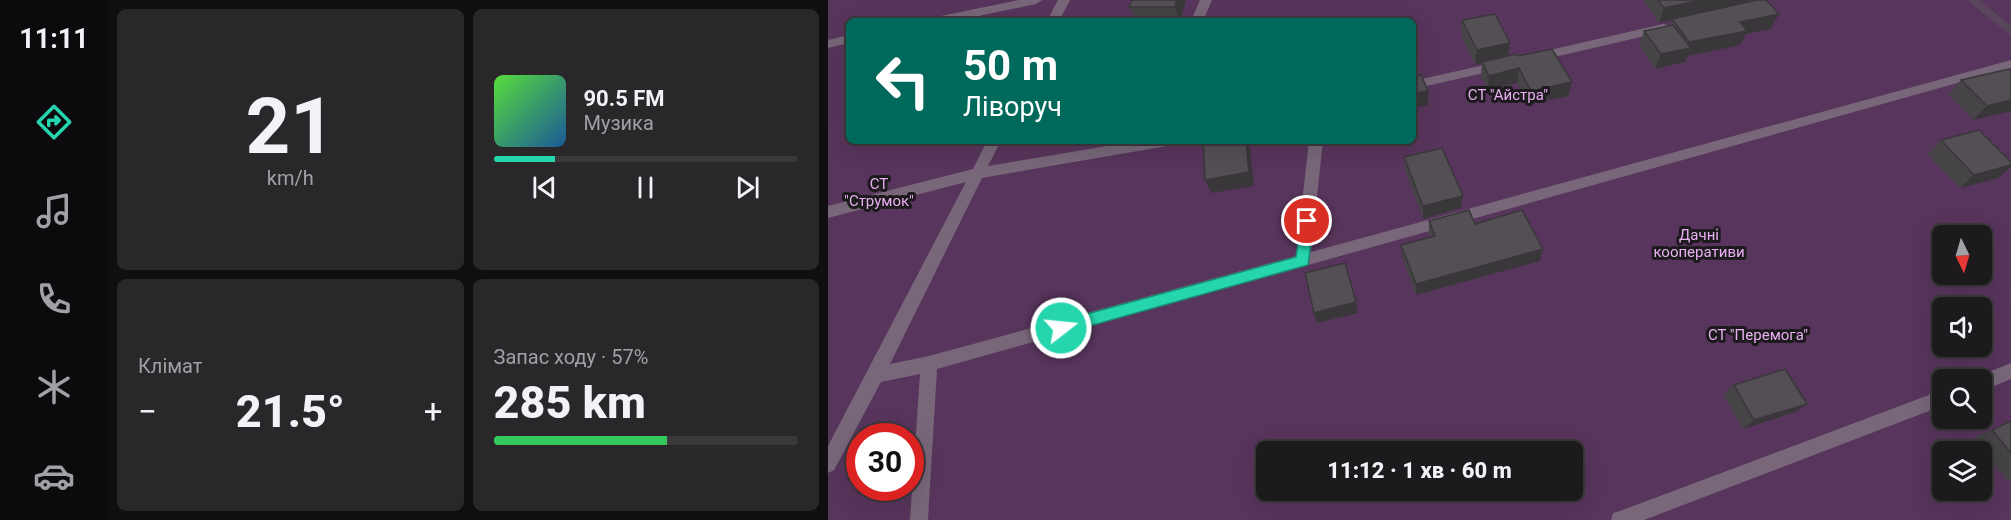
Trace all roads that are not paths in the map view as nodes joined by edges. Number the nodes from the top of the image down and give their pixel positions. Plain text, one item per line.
1 (1036, 0) edge
2 (1064, 0) edge
3 (1206, 0) edge
4 (950, 18) edge
5 (1055, 18) edge
6 (1198, 18) edge
7 (1677, 25) edge
8 (846, 40) edge
9 (828, 44) edge
10 (2011, 64) edge
11 (1416, 84) edge
12 (993, 144) edge
13 (1144, 144) edge
14 (1316, 144) edge
15 (980, 173) junction
16 (828, 212) edge
17 (1303, 261) junction
18 (929, 364) junction
19 (2011, 372) edge
20 (876, 375) junction
21 (1992, 379) edge
22 (1932, 402) edge
23 (828, 464) edge
24 (919, 520) edge
25 (1620, 520) edge

1 - 4 street
2 - 5 street
3 - 6 street
7 - 11 street
8 - 9 street
10 - 17 street
12 - 15 street
13 - 15 street
14 - 17 street
15 - 16 street
15 - 20 street
17 - 18 street
18 - 20 street
18 - 24 street
19 - 21 street
20 - 23 street
22 - 25 street

